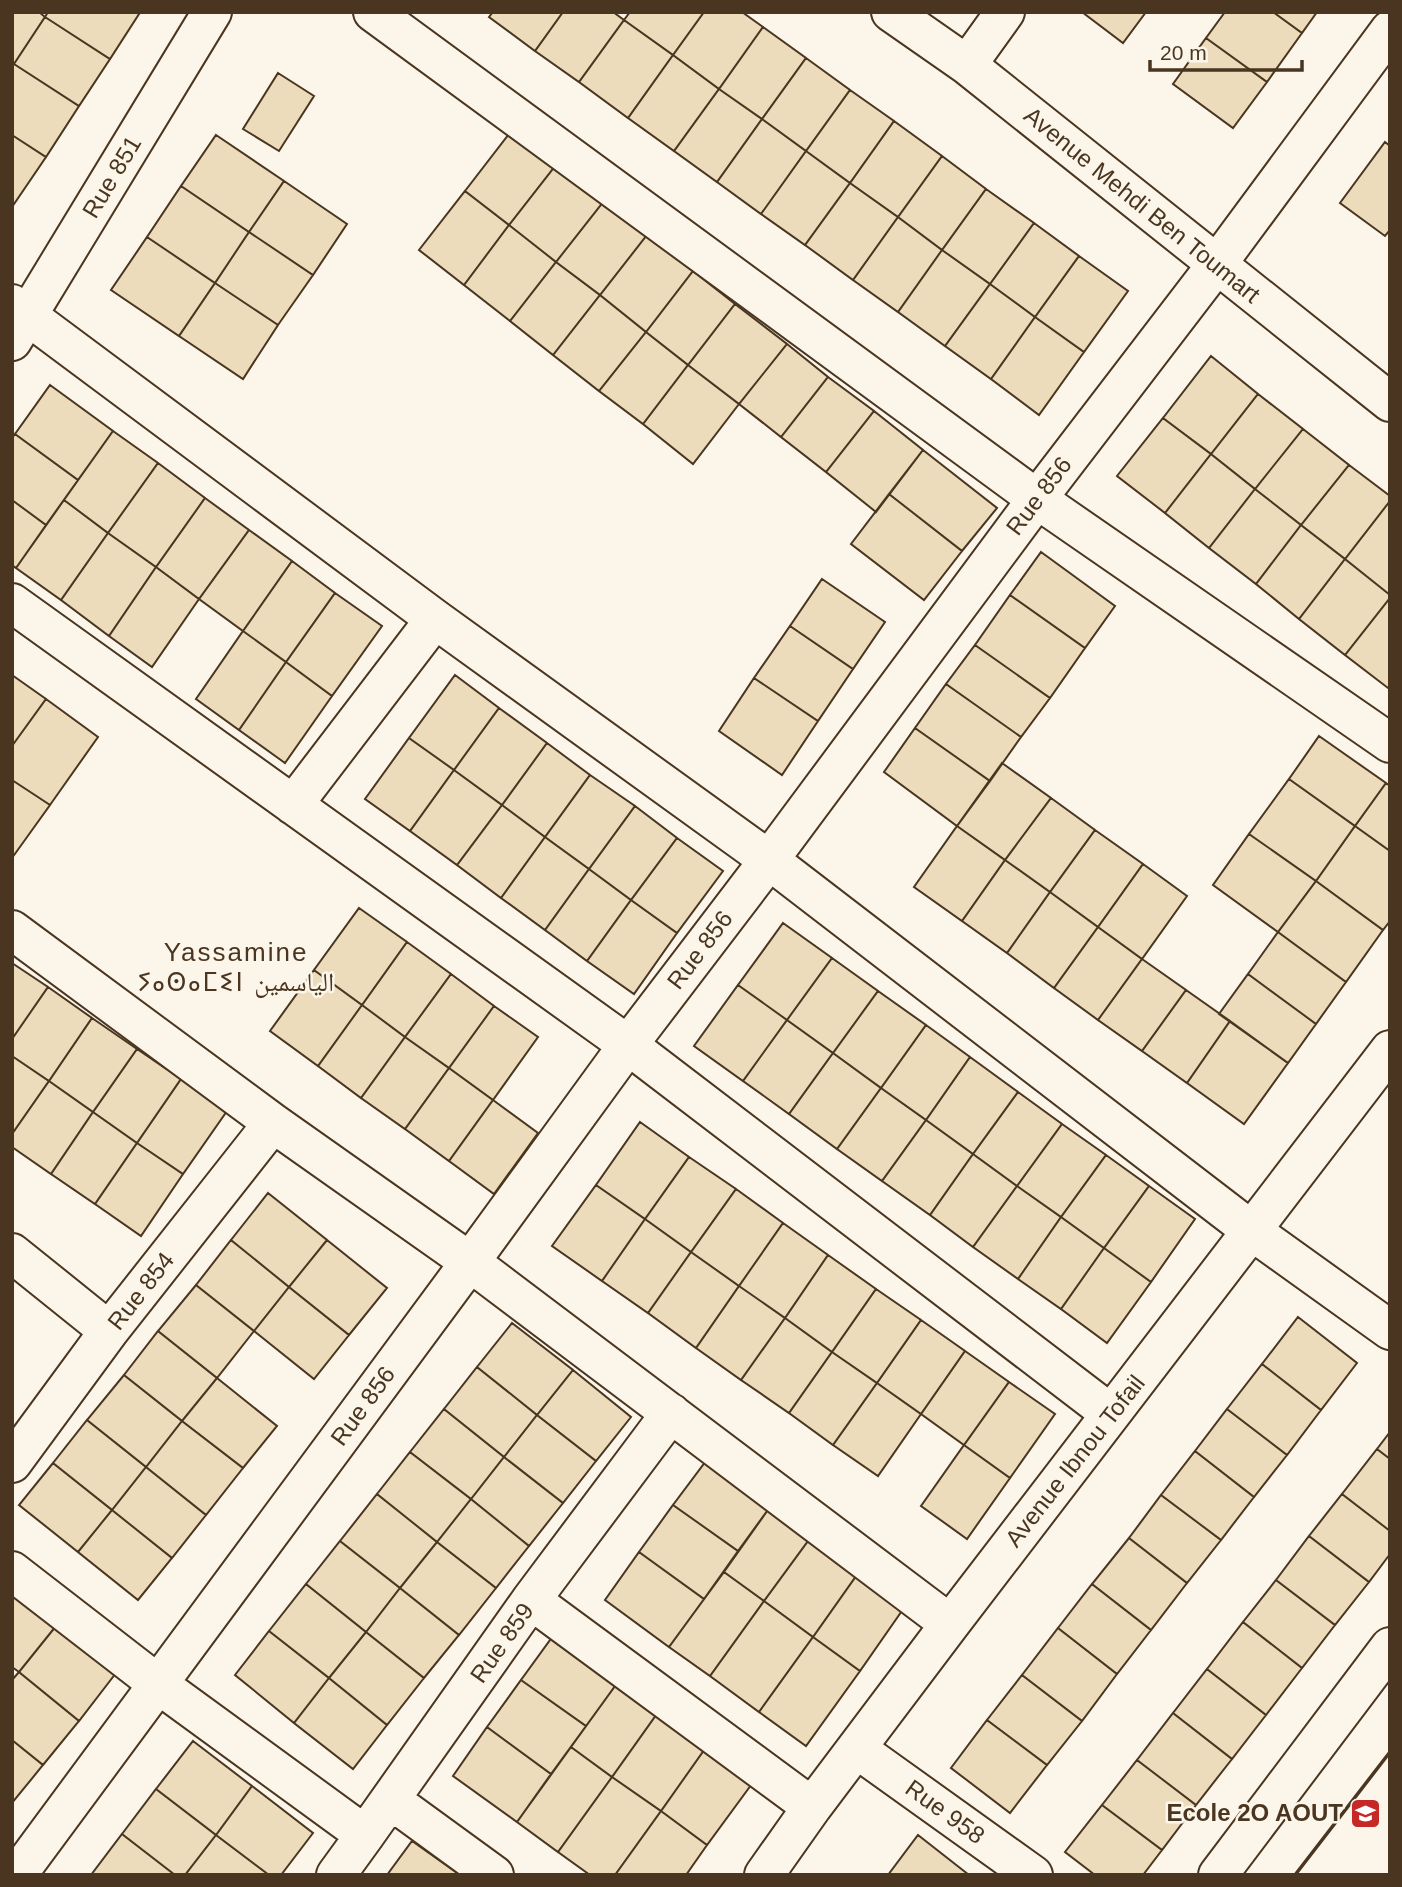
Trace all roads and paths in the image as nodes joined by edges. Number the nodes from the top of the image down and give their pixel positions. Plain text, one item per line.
1 (212, 12) edge
2 (373, 12) edge
3 (891, 12) edge
4 (1005, 12) edge
5 (1390, 30) edge
6 (967, 65) junction
7 (1217, 264) junction
8 (18, 320) edge
9 (1390, 402) edge
10 (1037, 499) junction
11 (12, 603) edge
12 (435, 619) junction
13 (1390, 743) edge
14 (293, 805) junction
15 (769, 860) junction
16 (12, 930) edge
17 (628, 1045) junction
18 (1390, 1050) edge
19 (272, 1123) junction
20 (1252, 1231) junction
21 (12, 1253) edge
22 (470, 1262) junction
23 (1390, 1330) edge
24 (109, 1331) junction
25 (671, 1413) junction
26 (1111, 1414) junction
27 (12, 1463) edge
28 (12, 1571) edge
29 (531, 1600) junction
30 (950, 1624) junction
31 (1390, 1647) edge
32 (158, 1684) junction
33 (857, 1749) junction
34 (391, 1800) junction
35 (812, 1807) junction
36 (365, 1836) junction
37 (17, 1875) edge
38 (336, 1875) edge
39 (494, 1875) edge
40 (764, 1875) edge
41 (1033, 1875) edge
42 (1218, 1875) edge

1 - 8 street, Rue 851
2 - 10 street
3 - 6 street, Avenue Mehdi Ben Toumart
4 - 6 street
5 - 7 street, Rue 856
6 - 7 street, Avenue Mehdi Ben Toumart
7 - 9 street, Avenue Mehdi Ben Toumart
7 - 10 street, Rue 856
8 - 12 street
10 - 13 street
10 - 15 street, Rue 856
11 - 14 street
12 - 14 street
12 - 15 street
14 - 17 street
15 - 17 street, Rue 856
15 - 20 street
16 - 19 street
17 - 22 street, Rue 856
17 - 26 street
18 - 20 street, Avenue Ibnou Tofail
19 - 22 street
19 - 24 street, Rue 854
20 - 23 street
20 - 26 street, Avenue Ibnou Tofail
21 - 24 street
22 - 25 street
22 - 32 street, Rue 856
24 - 27 street, Rue 854
25 - 29 street, Rue 859
25 - 30 street
26 - 30 street, Avenue Ibnou Tofail
28 - 32 street
29 - 34 street, Rue 859
29 - 35 street
30 - 33 street, Avenue Ibnou Tofail
31 - 42 street
32 - 36 street
32 - 37 street, Rue 856
33 - 35 street, Avenue Ibnou Tofail
33 - 41 street, Rue 958
34 - 36 street, Rue 859
34 - 39 street
35 - 40 street, Avenue Ibnou Tofail
36 - 38 street, Rue 859

